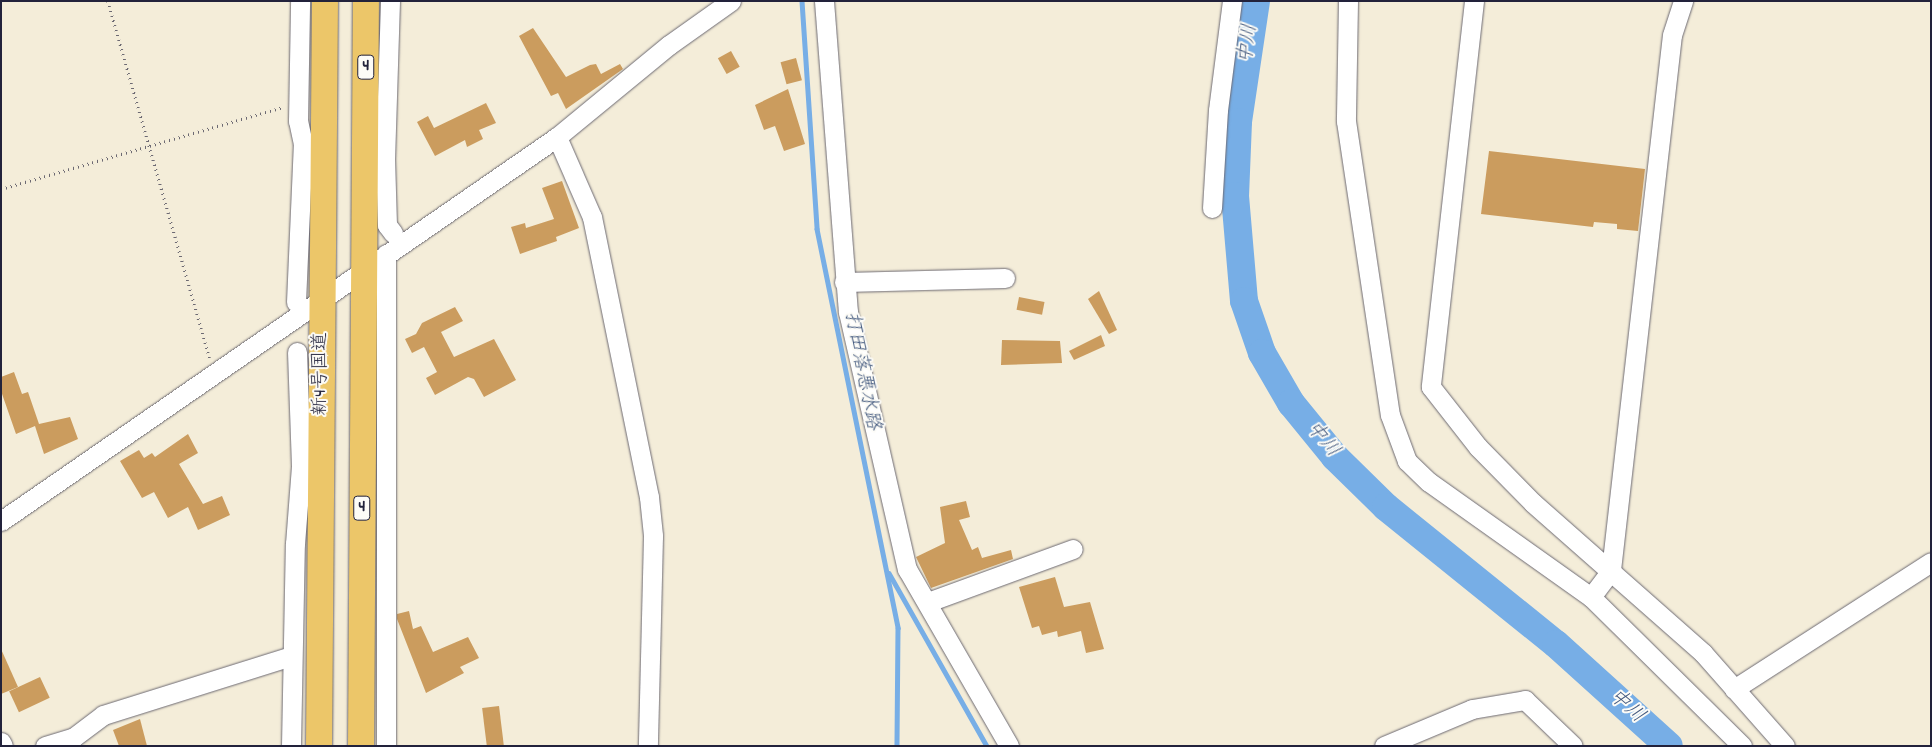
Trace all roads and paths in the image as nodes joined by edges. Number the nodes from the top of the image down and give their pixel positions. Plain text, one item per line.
1 (108, 1) edge
2 (300, 1) edge
3 (325, 1) edge
4 (366, 1) edge
5 (390, 1) edge
6 (730, 1) edge
7 (824, 1) edge
8 (1232, 1) edge
9 (1348, 1) edge
10 (1474, 1) edge
11 (1683, 1) edge
12 (299, 102) junction
13 (375, 134) junction
14 (557, 138) junction
15 (149, 145) junction
16 (313, 179) junction
17 (1, 189) edge
18 (1212, 208) dead end
19 (393, 233) dead end
20 (386, 254) junction
21 (363, 270) junction
22 (1006, 278) dead end
23 (844, 282) junction
24 (322, 297) junction
25 (296, 302) dead end
26 (297, 352) dead end
27 (214, 374) junction
28 (312, 449) junction
29 (1, 521) edge
30 (1073, 549) dead end
31 (1931, 562) edge
32 (1611, 570) junction
33 (1591, 598) junction
34 (928, 602) junction
35 (291, 656) junction
36 (1734, 688) junction
37 (1, 742) edge
38 (3, 746) edge
39 (45, 746) edge
40 (291, 746) edge
41 (318, 746) edge
42 (361, 746) edge
43 (386, 746) edge
44 (648, 746) edge
45 (1009, 746) edge
46 (1384, 746) edge
47 (1573, 746) edge
48 (1742, 746) edge
49 (1785, 746) edge

1 - 15 path
2 - 12 street
3 - 16 highway, 新4号国道
4 - 13 highway, 4
5 - 13 street
6 - 14 street
7 - 23 street
8 - 18 street
9 - 33 street
10 - 32 street
11 - 32 street
12 - 15 path
12 - 16 street
13 - 19 street
13 - 21 highway, 4
14 - 20 street
14 - 44 street
15 - 17 path
15 - 27 path
16 - 24 highway, 新4号国道
16 - 25 street
20 - 21 street
20 - 43 street
21 - 24 street
21 - 42 highway, 4
22 - 23 street
23 - 34 street
24 - 27 street
24 - 28 highway, 新4号国道
26 - 28 street
27 - 29 street
28 - 35 street
28 - 41 highway, 新4号国道
30 - 34 street
31 - 36 street
32 - 33 street
32 - 36 street
33 - 48 street
34 - 45 street
35 - 39 street
35 - 40 street
36 - 49 street
37 - 38 street
46 - 47 street

